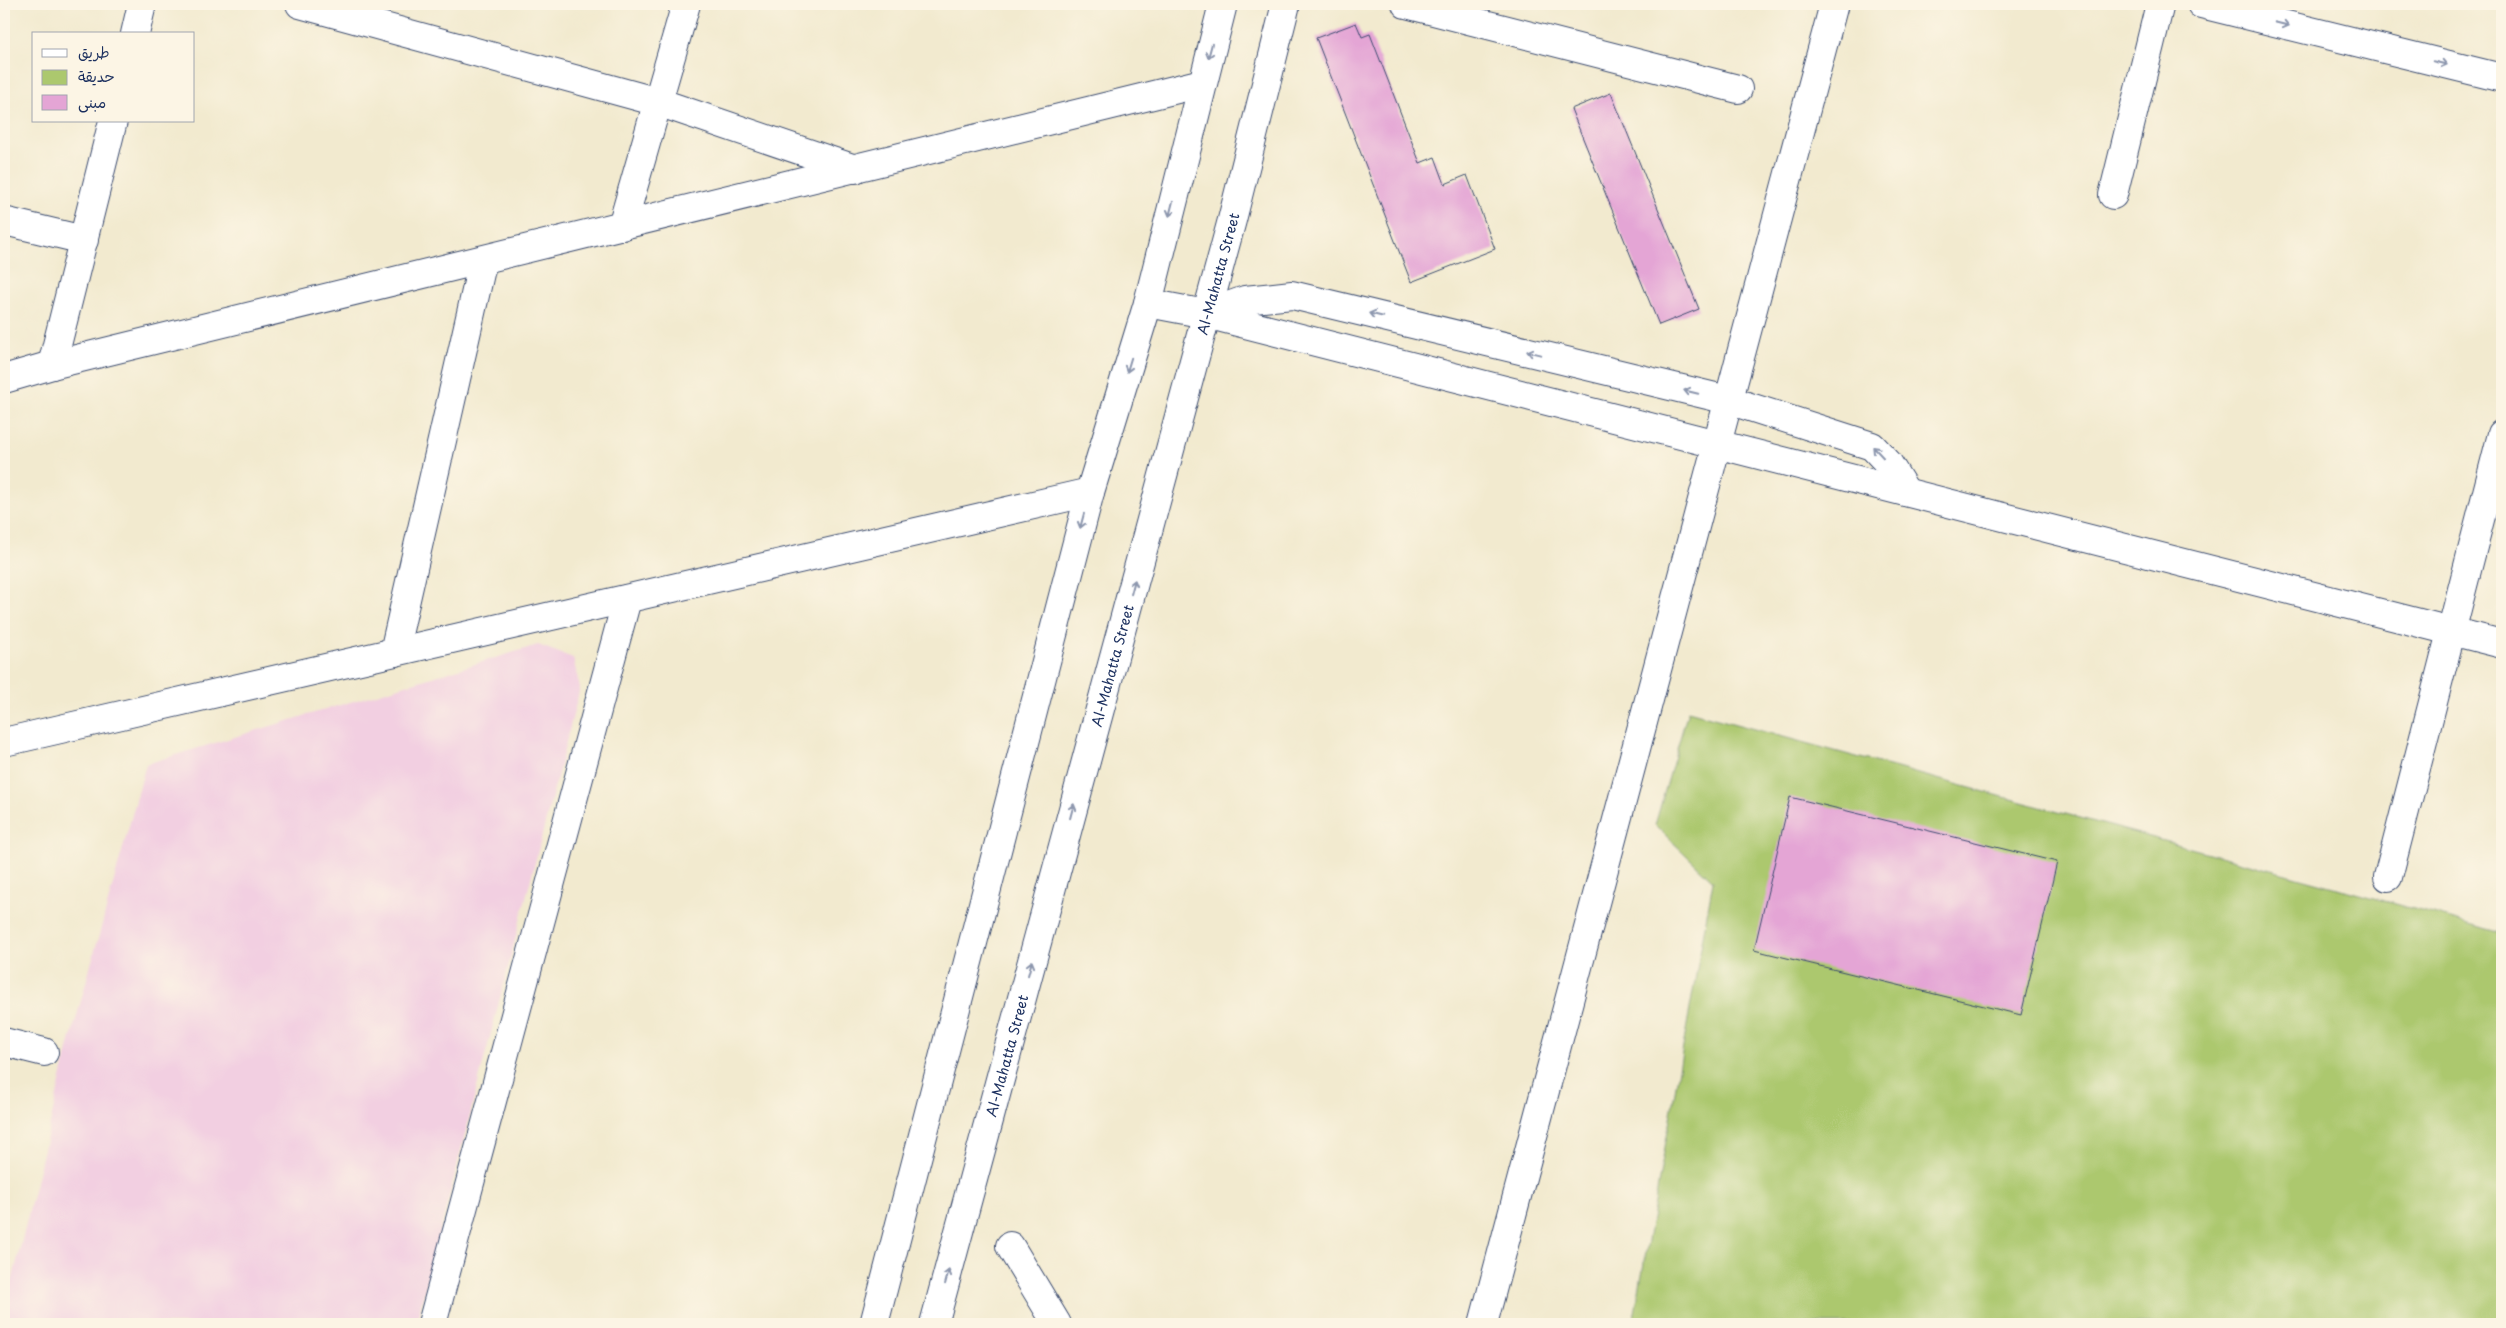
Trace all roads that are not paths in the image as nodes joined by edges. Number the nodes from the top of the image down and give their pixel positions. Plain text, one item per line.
1 (142, 4) edge
2 (300, 4) edge
3 (686, 4) edge
4 (1222, 4) edge
5 (1286, 4) edge
6 (1406, 4) edge
7 (1834, 4) edge
8 (2160, 4) edge
9 (2200, 4) edge
10 (135, 32) edge
11 (2502, 78) edge
12 (1202, 83) junction
13 (1738, 89) dead end
14 (658, 102) junction
15 (113, 122) edge
16 (855, 169) junction
17 (2113, 195) dead end
18 (4, 221) edge
19 (622, 226) junction
20 (84, 240) junction
21 (483, 260) junction
22 (1148, 303) junction
23 (1206, 314) junction
24 (52, 365) junction
25 (4, 379) edge
26 (1728, 400) junction
27 (2502, 434) edge
28 (1717, 444) junction
29 (1090, 492) junction
30 (1906, 492) junction
31 (627, 599) junction
32 (2452, 630) junction
33 (2502, 644) edge
34 (394, 652) junction
35 (4, 742) edge
36 (2388, 878) dead end
37 (4, 1042) edge
38 (44, 1052) dead end
39 (1010, 1246) dead end
40 (432, 1324) edge
41 (874, 1324) edge
42 (934, 1324) edge
43 (1057, 1324) edge
44 (1483, 1324) edge

1 - 10 street
2 - 14 street
3 - 14 street
4 -> 12 street
5 - 23 street, Al-Mahatta Street
6 - 13 street
7 - 26 street
8 - 17 street
9 -> 11 street
12 - 16 street
12 -> 22 street
14 - 16 street
14 - 19 street
15 - 20 street
16 - 19 street
18 - 20 street
19 - 21 street
20 - 24 street
21 - 24 street
21 - 34 street
22 - 23 street
22 -> 29 street
26 -> 23 street
23 - 28 street
42 -> 23 street, Al-Mahatta Street
24 - 25 street
26 - 28 street
30 -> 26 street
27 - 32 street
28 - 30 street
28 - 44 street
29 - 31 street
29 -> 41 street
30 - 32 street
31 - 34 street
31 - 40 street
32 - 33 street
32 - 36 street
34 - 35 street
37 - 38 street
39 - 43 street

